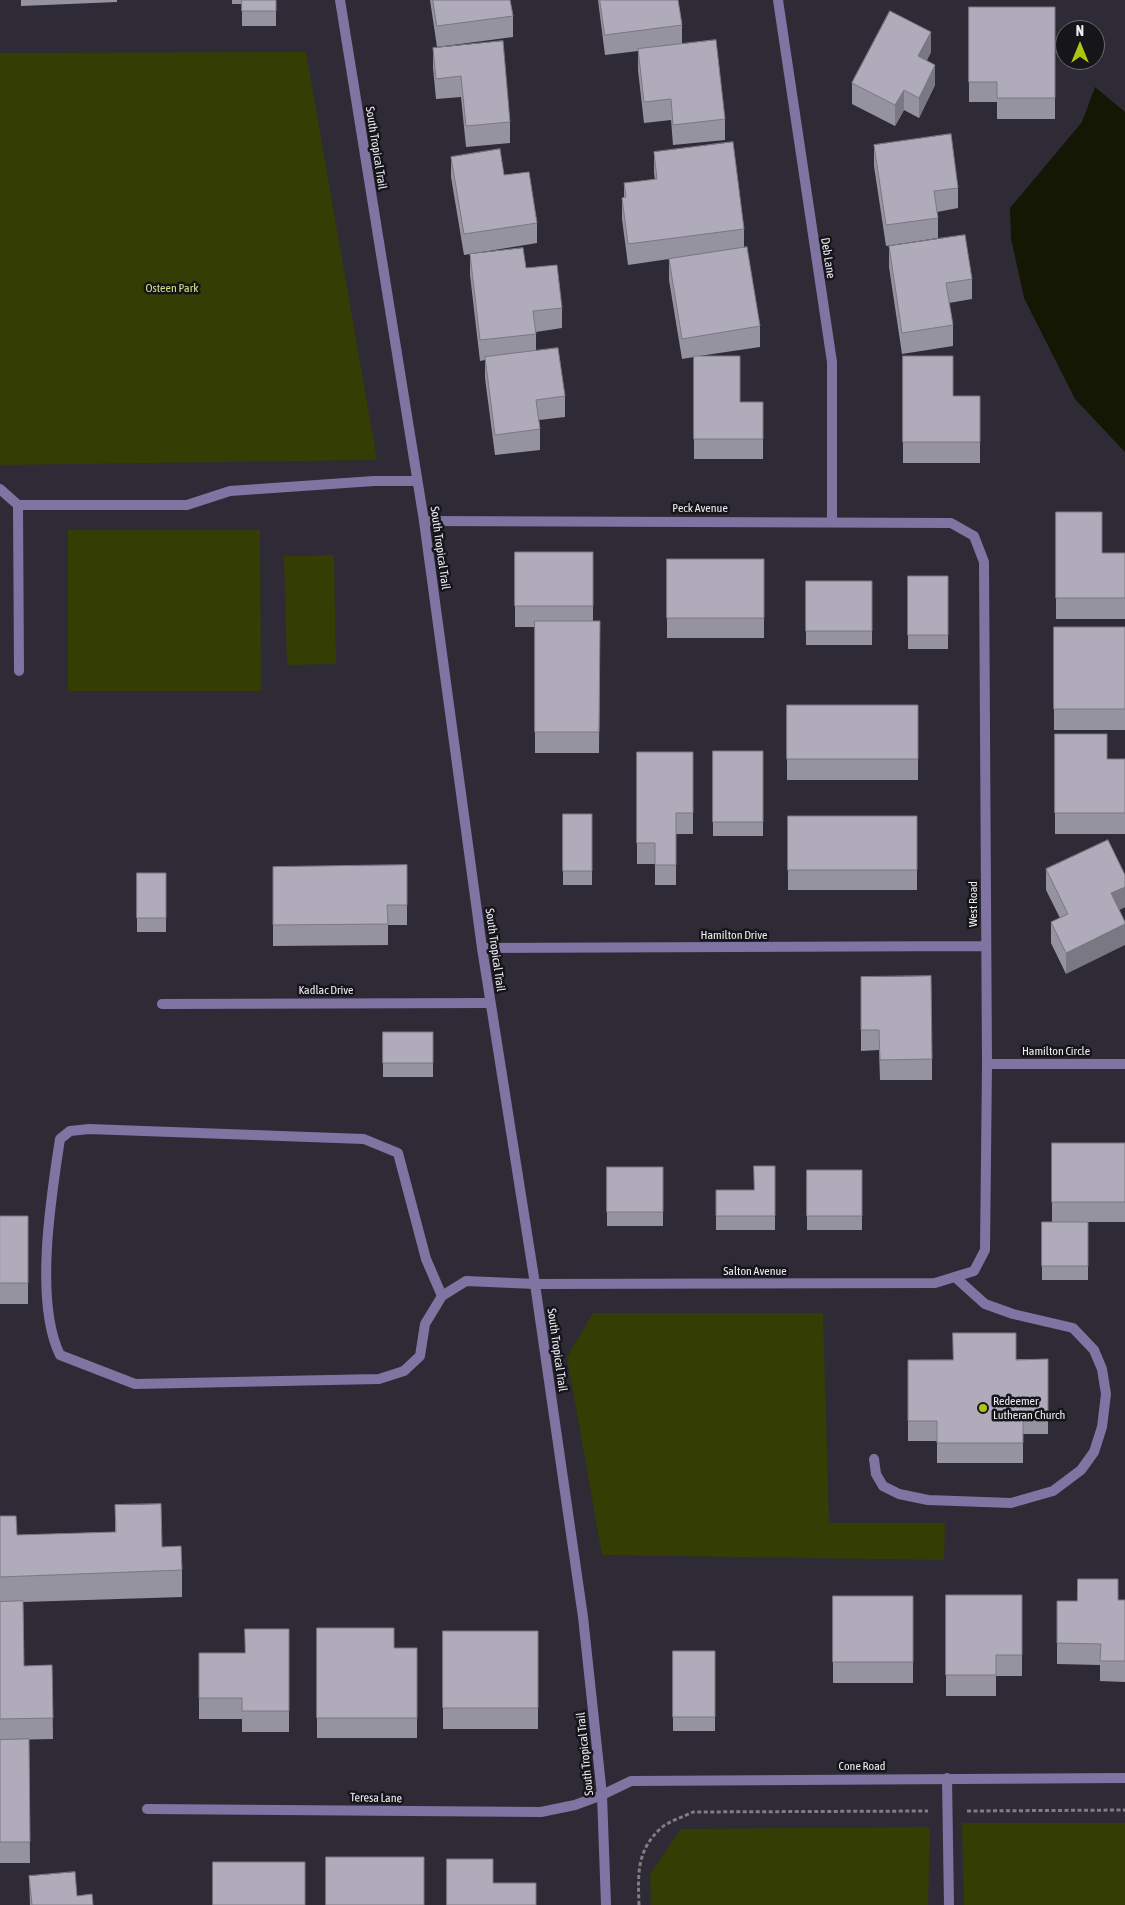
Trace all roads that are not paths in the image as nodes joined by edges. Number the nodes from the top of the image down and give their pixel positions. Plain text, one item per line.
1 (340, 0) edge
2 (778, 0) edge
3 (417, 481) junction
4 (0, 489) edge
5 (18, 505) junction
6 (424, 521) junction
7 (832, 521) junction
8 (974, 536) joint
9 (19, 671) dead end
10 (985, 946) junction
11 (482, 948) junction
12 (490, 1002) junction
13 (162, 1004) dead end
14 (987, 1064) junction
15 (1125, 1064) edge
16 (974, 1271) joint
17 (955, 1277) junction
18 (535, 1284) junction
19 (442, 1296) junction
20 (874, 1459) dead end
21 (947, 1778) junction
22 (1125, 1778) edge
23 (602, 1795) junction
24 (147, 1809) dead end
25 (606, 1905) edge
26 (950, 1905) edge

1 - 3 street, South Tropical Trail
2 - 7 street, Deb Lane
3 - 5 street
3 - 6 street, South Tropical Trail
4 - 5 street
5 - 9 street
6 - 7 street, Peck Avenue
6 - 11 street, South Tropical Trail
7 - 8 street, Peck Avenue
8 - 10 street, West Road
10 - 11 street, Hamilton Drive
10 - 14 street, West Road
11 - 12 street, South Tropical Trail
12 - 13 street, Kadlac Drive
12 - 18 street, South Tropical Trail
14 - 15 street, Hamilton Circle
14 - 16 street, West Road
16 - 17 street, Salton Avenue
17 - 18 street, Salton Avenue
17 - 20 street
18 - 19 street, Salton Avenue
18 - 23 street, South Tropical Trail
19 - 19 street
21 - 22 street, Cone Road
21 - 23 street, Cone Road
21 - 26 street
23 - 24 street, Teresa Lane
23 - 25 street, South Tropical Trail

